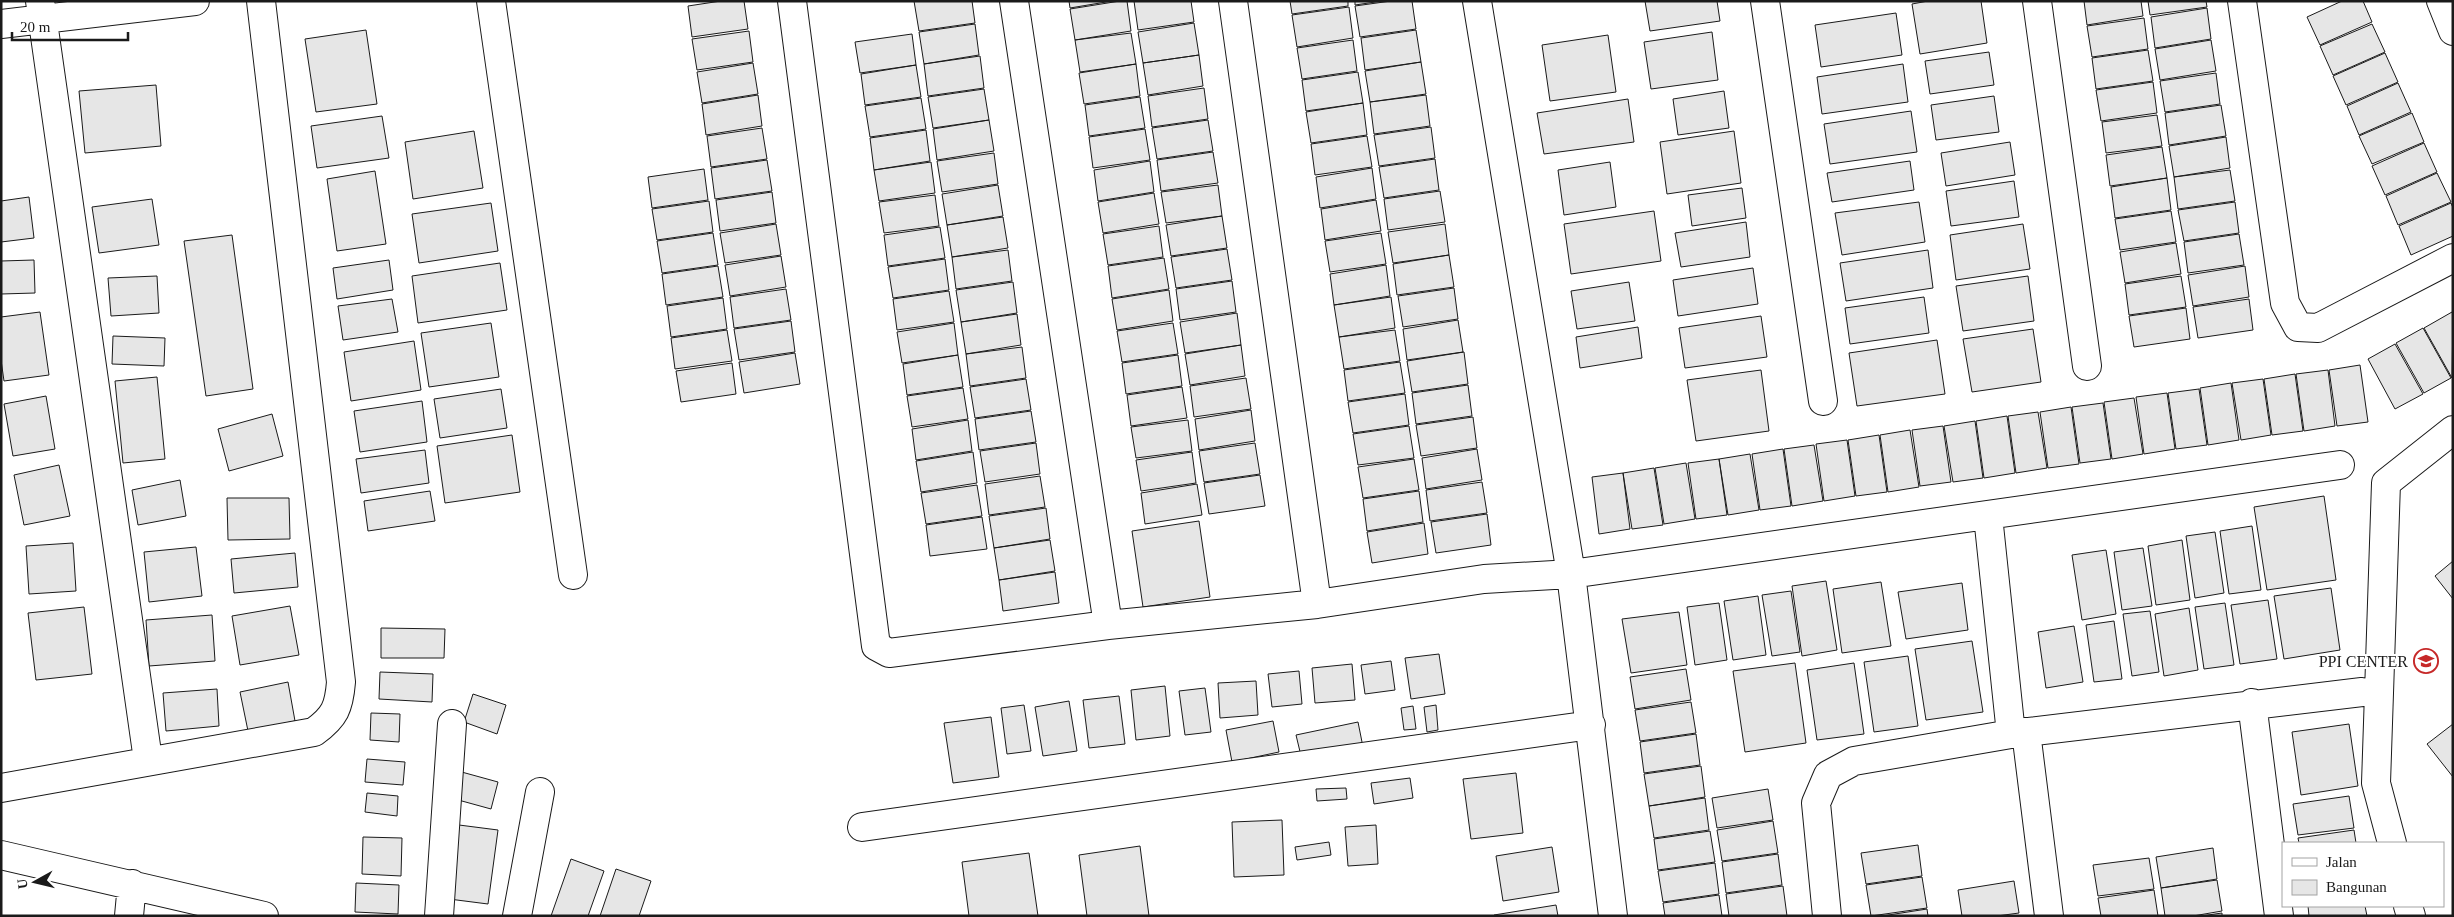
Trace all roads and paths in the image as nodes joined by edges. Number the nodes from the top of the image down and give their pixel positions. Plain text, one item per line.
1 (195, 1) edge
2 (261, 1) edge
3 (491, 1) edge
4 (792, 1) edge
5 (1014, 1) edge
6 (1233, 1) edge
7 (1477, 1) edge
8 (1765, 1) edge
9 (2037, 1) edge
10 (2242, 1) edge
11 (2441, 1) edge
12 (42, 10) edge
13 (1, 24) edge
14 (2453, 31) edge
15 (2453, 258) edge
16 (2087, 366) dead end
17 (1823, 401) dead end
18 (2453, 430) edge
19 (2340, 465) dead end
20 (1988, 516) junction
21 (1571, 574) junction
22 (573, 575) dead end
23 (1317, 604) junction
24 (1108, 625) junction
25 (2362, 692) dead end
26 (2252, 704) junction
27 (452, 724) dead end
28 (1591, 725) junction
29 (2018, 733) junction
30 (148, 760) junction
31 (1, 788) edge
32 (540, 792) dead end
33 (862, 826) dead end
34 (2392, 842) edge
35 (1, 855) edge
36 (132, 884) junction
37 (129, 916) edge
38 (264, 916) edge
39 (438, 916) edge
40 (517, 916) edge
41 (1612, 916) edge
42 (1827, 916) edge
43 (2048, 916) edge
44 (2278, 916) edge

1 - 12 street
2 - 30 street
3 - 22 street
4 - 24 street
5 - 24 street
6 - 23 street
7 - 21 street
8 - 17 street
9 - 16 street
10 - 15 street
11 - 14 street
12 - 13 street
12 - 30 street
18 - 34 street
19 - 20 street
20 - 21 street
20 - 29 street
21 - 23 street
21 - 28 street
23 - 24 street
25 - 26 street
26 - 29 street
26 - 44 street
27 - 39 street
28 - 33 street
28 - 41 street
29 - 42 street
29 - 43 street
30 - 31 street
32 - 40 street
35 - 36 street
36 - 37 street
36 - 38 street

